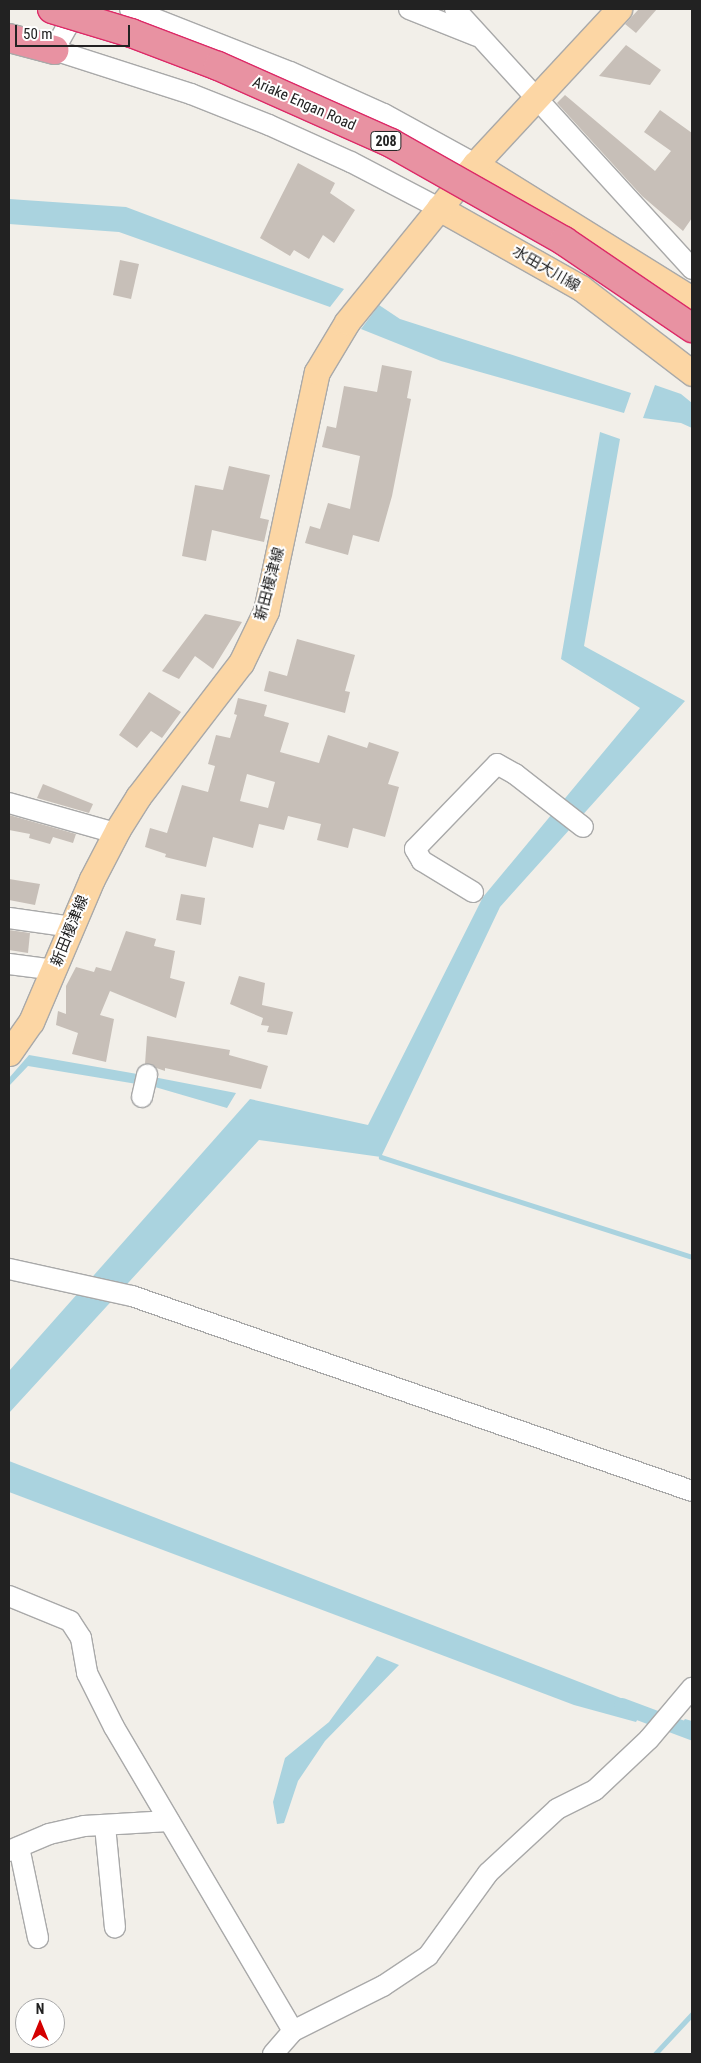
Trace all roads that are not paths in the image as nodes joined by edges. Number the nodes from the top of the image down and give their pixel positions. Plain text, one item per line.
1 (52, 9) edge
2 (62, 9) edge
3 (77, 9) edge
4 (81, 9) edge
5 (130, 9) edge
6 (409, 9) edge
7 (455, 9) edge
8 (619, 9) edge
9 (480, 37) junction
10 (9, 38) edge
11 (54, 50) junction
12 (535, 98) junction
13 (475, 164) junction
14 (439, 208) junction
15 (692, 269) edge
16 (692, 299) edge
17 (692, 317) edge
18 (692, 328) edge
19 (692, 373) edge
20 (9, 803) edge
21 (579, 824) dead end
22 (115, 833) junction
23 (473, 892) dead end
24 (9, 918) edge
25 (72, 927) junction
26 (9, 964) edge
27 (55, 970) junction
28 (9, 1053) edge
29 (147, 1075) dead end
30 (142, 1097) dead end
31 (9, 1269) edge
32 (692, 1491) edge
33 (9, 1596) edge
34 (692, 1688) edge
35 (169, 1821) junction
36 (105, 1826) junction
37 (14, 1849) edge
38 (115, 1928) dead end
39 (38, 1938) dead end
40 (293, 2032) junction
41 (273, 2054) edge

1 - 18 highway, Ariake Engan Road / 208, bridge
2 - 11 street
3 - 11 street
4 - 17 highway, Ariake Engan Road / 208
5 - 13 street
6 - 9 street
7 - 9 street
8 - 12 main road
9 - 12 street
10 - 11 highway
11 - 14 street
12 - 13 main road
12 - 15 street
13 - 14 main road
13 - 16 main road
14 - 19 main road, 水田大川線
14 - 22 main road, 新田榎津線
20 - 22 street
21 - 23 street
22 - 25 main road, 新田榎津線
24 - 25 street
25 - 27 main road, 新田榎津線
26 - 27 street
27 - 28 main road, 新田榎津線
29 - 30 street
31 - 32 street
33 - 35 street
34 - 40 street
35 - 36 street
35 - 40 street
36 - 37 street
36 - 38 street
37 - 39 street
40 - 41 street

